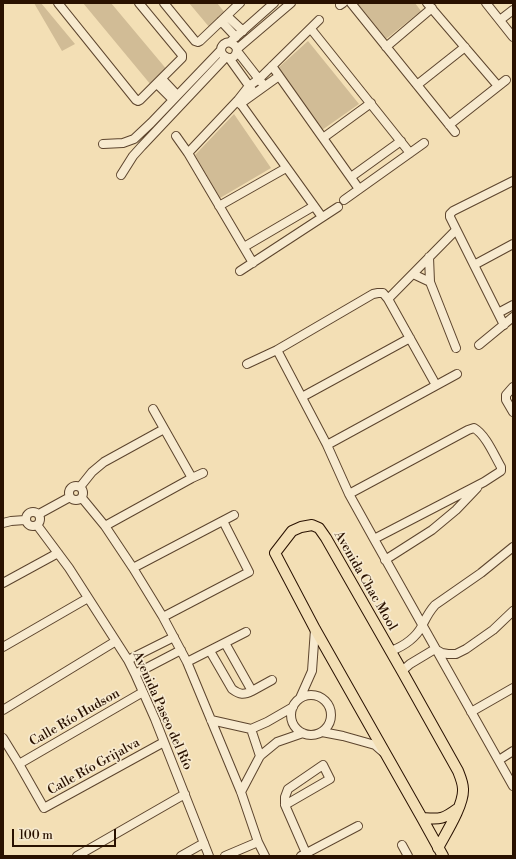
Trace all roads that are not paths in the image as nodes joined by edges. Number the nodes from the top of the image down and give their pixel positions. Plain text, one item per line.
1 (58, 3) edge
2 (139, 3) edge
3 (164, 3) edge
4 (240, 3) edge
5 (274, 3) edge
6 (291, 3) edge
7 (351, 3) edge
8 (486, 3) edge
9 (429, 6) edge
10 (513, 10) edge
11 (224, 18) junction
12 (319, 20) dead end
13 (500, 20) junction
14 (311, 28) junction
15 (236, 37) junction
16 (513, 37) edge
17 (386, 47) junction
18 (465, 47) junction
19 (221, 50) junction
20 (237, 50) junction
21 (228, 58) junction
22 (272, 66) junction
23 (279, 76) junction
24 (259, 79) junction
25 (506, 80) dead end
26 (159, 82) junction
27 (417, 85) junction
28 (249, 86) junction
29 (265, 86) junction
30 (498, 86) junction
31 (255, 94) junction
32 (175, 98) junction
33 (239, 102) junction
34 (370, 103) junction
35 (151, 123) junction
36 (449, 125) junction
37 (157, 131) junction
38 (455, 132) dead end
39 (176, 136) dead end
40 (323, 138) junction
41 (401, 141) junction
42 (123, 143) junction
43 (424, 143) dead end
44 (103, 144) dead end
45 (188, 153) junction
46 (410, 153) junction
47 (133, 156) junction
48 (286, 168) junction
49 (121, 175) dead end
50 (351, 177) junction
51 (513, 181) edge
52 (359, 189) junction
53 (344, 200) dead end
54 (219, 206) junction
55 (314, 206) junction
56 (338, 207) dead end
57 (322, 218) junction
58 (456, 230) junction
59 (513, 244) edge
60 (244, 247) junction
61 (429, 257) junction
62 (253, 263) junction
63 (474, 265) junction
64 (240, 271) dead end
65 (413, 274) junction
66 (430, 282) junction
67 (388, 299) junction
68 (513, 306) edge
69 (498, 313) junction
70 (513, 317) edge
71 (504, 325) junction
72 (410, 338) junction
73 (479, 345) dead end
74 (456, 348) dead end
75 (277, 350) junction
76 (247, 364) dead end
77 (457, 374) dead end
78 (436, 385) junction
79 (513, 387) edge
80 (302, 397) junction
81 (153, 409) dead end
82 (513, 412) edge
83 (164, 429) junction
84 (327, 445) junction
85 (203, 473) dead end
86 (192, 478) junction
87 (484, 482) junction
88 (80, 487) junction
89 (349, 494) junction
90 (70, 497) junction
91 (82, 498) junction
92 (39, 514) junction
93 (234, 515) dead end
94 (26, 520) junction
95 (223, 521) junction
96 (3, 523) edge
97 (37, 524) junction
98 (105, 526) junction
99 (374, 539) junction
100 (513, 546) edge
101 (58, 553) junction
102 (386, 560) junction
103 (133, 568) junction
104 (3, 584) edge
105 (88, 598) junction
106 (513, 612) edge
107 (163, 617) junction
108 (422, 625) junction
109 (315, 629) junction
110 (246, 632) dead end
111 (174, 637) junction
112 (116, 641) junction
113 (225, 643) junction
114 (3, 647) edge
115 (435, 649) junction
116 (180, 650) junction
117 (210, 650) junction
118 (391, 651) junction
119 (128, 660) junction
120 (187, 662) junction
121 (402, 671) junction
122 (135, 674) junction
123 (272, 680) dead end
124 (513, 688) edge
125 (252, 691) junction
126 (143, 692) junction
127 (300, 698) junction
128 (293, 706) junction
129 (3, 710) edge
130 (471, 712) junction
131 (211, 720) junction
132 (251, 729) junction
133 (322, 732) junction
134 (303, 733) junction
135 (3, 738) edge
136 (164, 742) junction
137 (513, 751) edge
138 (385, 753) junction
139 (260, 756) junction
140 (499, 760) junction
141 (19, 764) junction
142 (513, 786) edge
143 (241, 792) junction
144 (185, 794) junction
145 (285, 805) junction
146 (458, 809) junction
147 (422, 818) junction
148 (358, 826) dead end
149 (258, 842) junction
150 (204, 843) junction
151 (402, 845) dead end
152 (441, 852) edge
153 (304, 855) edge
154 (77, 856) edge
155 (181, 856) edge
156 (209, 856) edge
157 (225, 856) edge
158 (264, 856) edge
159 (408, 856) edge

1 - 26 street
2 - 26 street
3 - 11 street
4 - 11 street
5 - 15 street
6 - 20 street
7 - 17 street
8 - 13 street
9 - 17 street
9 - 18 street
10 - 13 street
11 - 15 street
12 - 14 street
13 - 16 street
14 - 22 street
14 - 34 street
15 - 19 street
15 - 20 street
17 - 27 street
18 - 27 street
18 - 30 street
19 - 21 street
19 - 32 street
20 - 21 street
20 - 24 street
21 - 28 street
21 - 37 street
22 - 23 street
22 - 24 street
23 - 29 street
23 - 40 street
24 - 28 street
24 - 29 street
25 - 30 street
26 - 32 street
27 - 36 street
28 - 31 street
28 - 33 street
29 - 31 street
30 - 36 street
31 - 33 street
32 - 35 street
33 - 45 street
33 - 48 street
34 - 40 street
34 - 41 street
35 - 37 street
35 - 42 street
36 - 38 street
37 - 47 street
39 - 45 street
40 - 50 street
41 - 46 street
41 - 50 street
42 - 44 street
42 - 47 street
43 - 46 street
45 - 54 street
46 - 52 street
47 - 49 street
48 - 54 street
48 - 55 street
50 - 52 street
51 - 58 street
52 - 53 street
54 - 60 street
55 - 57 street
55 - 60 street
56 - 57 street
57 - 62 street
58 - 61 street
58 - 63 street
59 - 63 street
60 - 62 street
61 - 65 street
61 - 66 street
62 - 64 street
63 - 69 street
65 - 66 street
65 - 67 street
66 - 74 street
67 - 72 street
67 - 75 street
68 - 69 street
69 - 71 street
70 - 71 street
71 - 73 street
72 - 78 street
72 - 80 street
75 - 76 street
75 - 80 street
77 - 78 street
78 - 84 street
79 - 82 street
80 - 84 street
81 - 83 street
83 - 86 street
83 - 88 street
84 - 89 street
85 - 86 street
86 - 98 street
87 - 89 street
87 - 99 street
87 - 102 street
88 - 90 street
88 - 91 street
89 - 99 street
90 - 91 street
90 - 92 street
91 - 98 street
92 - 94 street
92 - 97 street
93 - 95 street
94 - 96 street
94 - 97 street
95 - 103 street
95 - 107 street
97 - 101 street, Avenida Paseo del Río
98 - 103 street
99 - 102 street
100 - 108 street
101 - 104 street
101 - 105 street, Avenida Paseo del Río
102 - 108 street
103 - 107 street
105 - 112 street, Avenida Paseo del Río
105 - 114 street
106 - 115 street
107 - 111 street
108 - 115 street
108 - 118 street
109 - 118 main road, Avenida Chac Mool
109 - 127 street
109 - 138 main road, Avenida Chac Mool
110 - 113 street
111 - 116 street
111 - 119 street
112 - 119 street, Avenida Paseo del Río
112 - 129 street
113 - 117 street
113 - 125 street
115 - 121 street
115 - 130 street
116 - 120 street
116 - 122 street
117 - 120 street
117 - 125 street
118 - 121 main road, Avenida Chac Mool
119 - 122 street, Avenida Paseo del Río
120 - 131 street
121 - 146 main road, Avenida Chac Mool
122 - 126 street, Avenida Paseo del Río
123 - 125 street
124 - 130 street
126 - 136 street, Avenida Paseo del Río
126 - 141 street, Calle Río Hudson
127 - 128 street
127 - 133 street
128 - 132 street
128 - 134 street
130 - 140 street
131 - 132 street
131 - 143 street
132 - 139 street
133 - 134 street
133 - 138 street
134 - 139 street
135 - 141 street, Calle Río Grijalva
136 - 141 street, Calle Río Grijalva
136 - 144 street, Avenida Paseo del Río
137 - 140 street
138 - 147 main road, Avenida Chac Mool
139 - 143 street
140 - 142 street
143 - 149 street
144 - 150 street, Avenida Paseo del Río
144 - 154 street
145 - 145 street
145 - 153 street
146 - 147 main road
146 - 152 main road, Avenida Chac Mool
147 - 152 main road, Avenida Chac Mool
148 - 153 street
149 - 157 street
149 - 158 street
150 - 155 street
150 - 156 street, Avenida Paseo del Río
151 - 159 street

